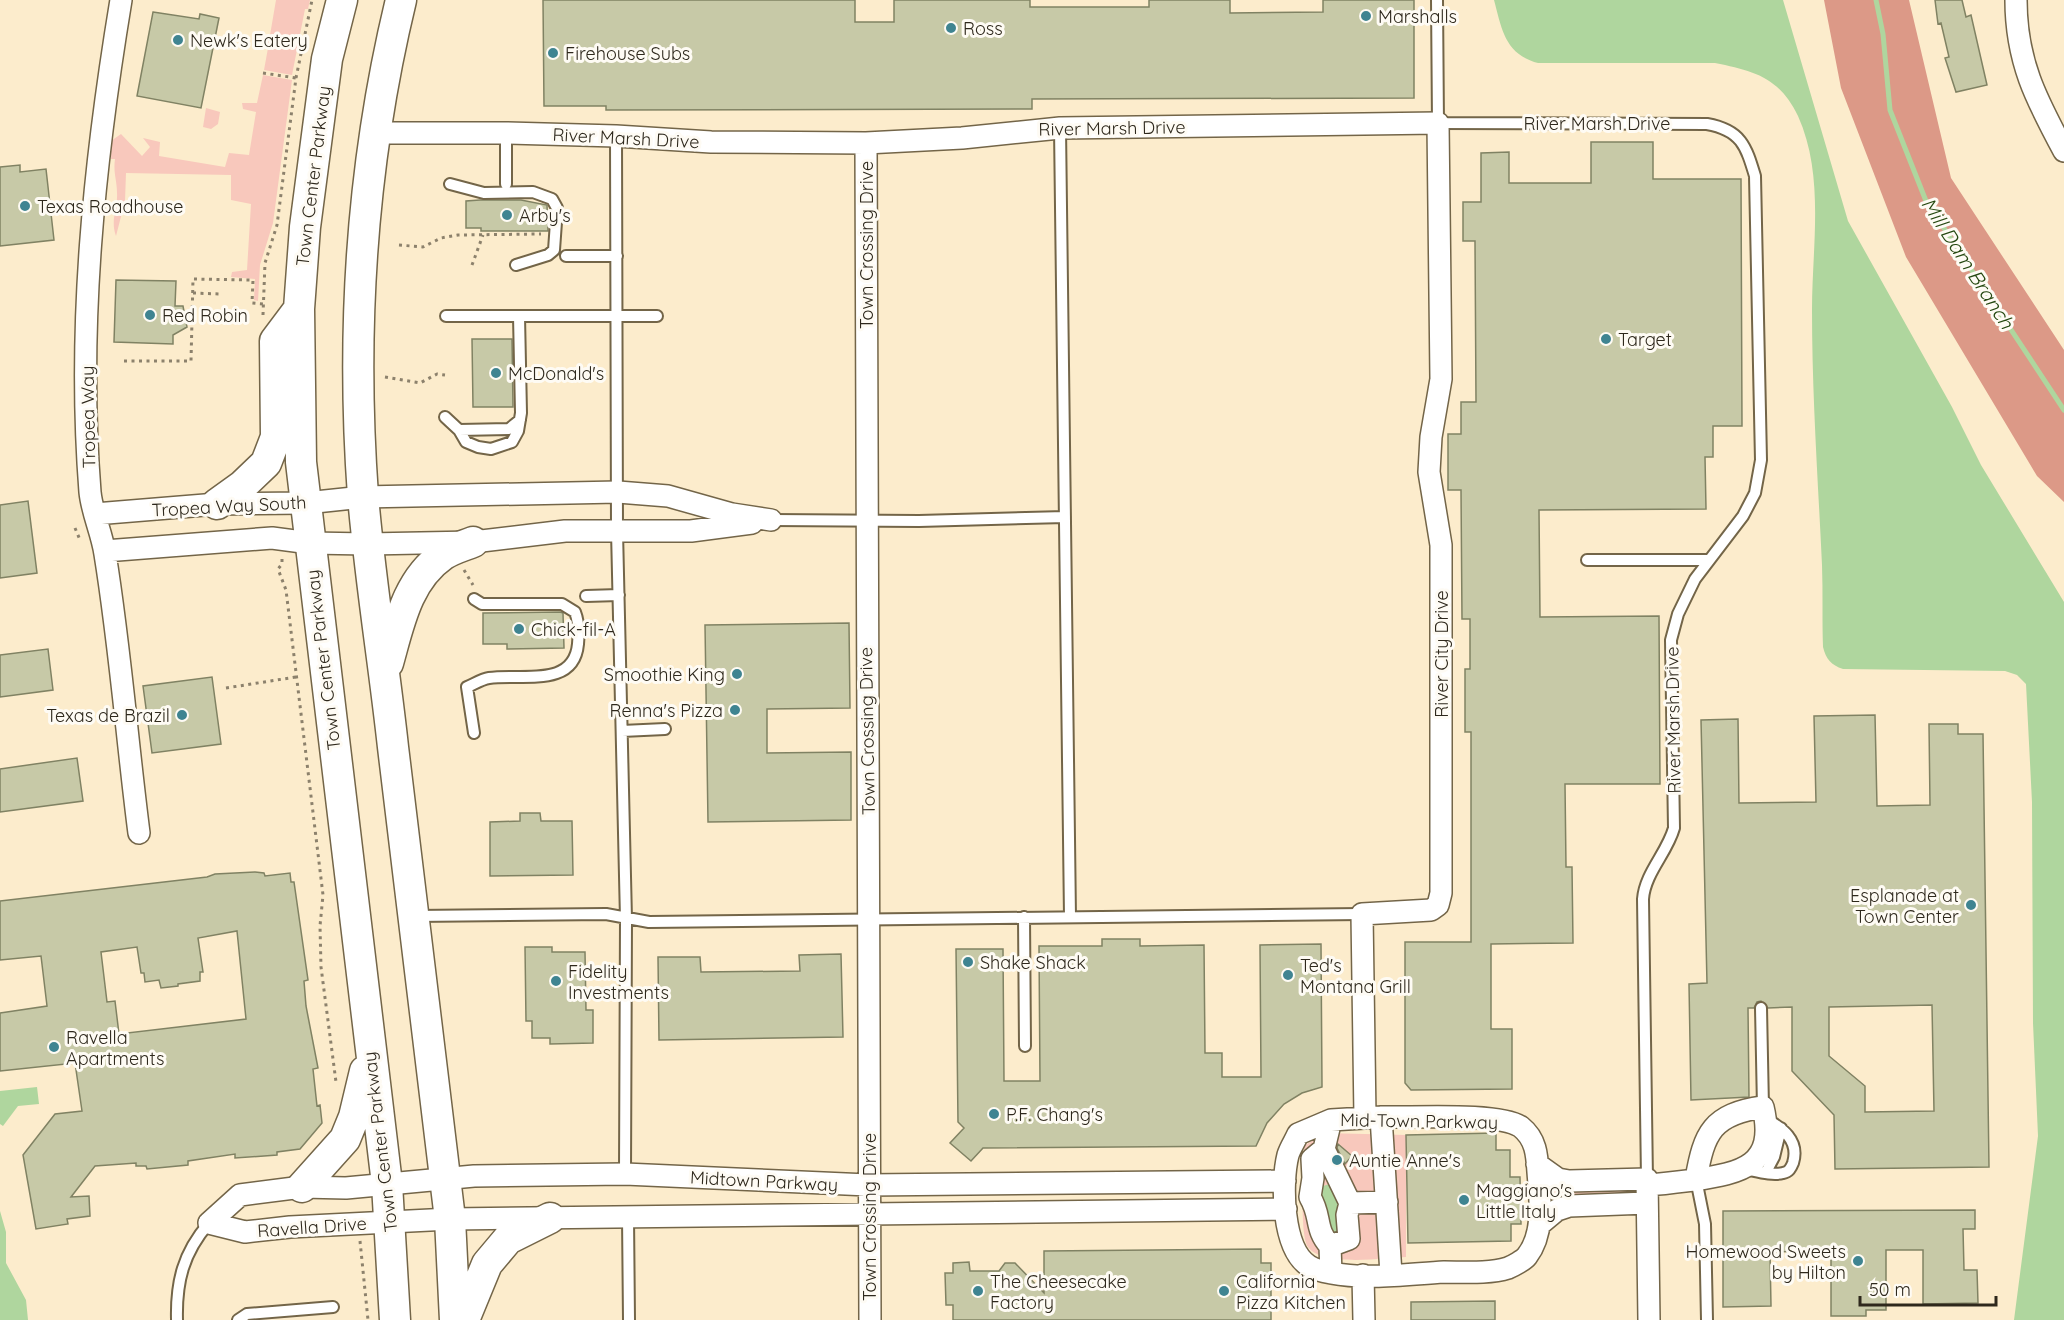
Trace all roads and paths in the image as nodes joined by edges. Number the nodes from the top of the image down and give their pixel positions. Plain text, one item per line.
1 (121, 0) edge
2 (312, 0) edge
3 (342, 0) edge
4 (401, 0) edge
5 (1437, 0) edge
6 (2016, 0) edge
7 (263, 73) dead end
8 (296, 78) junction
9 (1438, 123) junction
10 (1060, 128) junction
11 (375, 133) junction
12 (506, 133) junction
13 (616, 136) junction
14 (866, 143) junction
15 (2064, 151) edge
16 (450, 184) dead end
17 (506, 184) dead end
18 (483, 234) junction
19 (542, 234) dead end
20 (399, 245) dead end
21 (566, 256) dead end
22 (617, 256) junction
23 (472, 265) dead end
24 (516, 265) dead end
25 (193, 293) junction
26 (220, 294) dead end
27 (263, 304) junction
28 (299, 309) junction
29 (446, 316) dead end
30 (519, 316) junction
31 (657, 316) dead end
32 (617, 317) junction
33 (262, 324) dead end
34 (124, 361) dead end
35 (445, 375) dead end
36 (385, 377) dead end
37 (445, 417) dead end
38 (520, 420) junction
39 (459, 430) junction
40 (618, 492) junction
41 (363, 497) junction
42 (306, 503) junction
43 (217, 504) junction
44 (95, 513) junction
45 (1065, 517) junction
46 (771, 520) junction
47 (866, 520) junction
48 (75, 528) dead end
49 (617, 531) junction
50 (80, 540) dead end
51 (310, 543) junction
52 (368, 544) junction
53 (105, 551) junction
54 (468, 554) junction
55 (1587, 560) dead end
56 (1708, 560) junction
57 (282, 564) dead end
58 (619, 595) junction
59 (586, 596) dead end
60 (474, 599) joint
61 (384, 674) junction
62 (296, 677) junction
63 (226, 688) dead end
64 (665, 729) dead end
65 (622, 730) junction
66 (474, 733) dead end
67 (139, 833) dead end
68 (1362, 914) junction
69 (414, 916) junction
70 (1024, 917) junction
71 (1070, 917) junction
72 (626, 919) junction
73 (868, 921) junction
74 (1761, 1008) dead end
75 (1025, 1046) dead end
76 (370, 1053) junction
77 (337, 1088) dead end
78 (1373, 1118) junction
79 (1770, 1118) junction
80 (1331, 1120) junction
81 (1288, 1154) junction
82 (1318, 1154) junction
83 (1537, 1164) junction
84 (1744, 1168) junction
85 (1766, 1172) junction
86 (625, 1174) junction
87 (446, 1178) junction
88 (1696, 1179) junction
89 (1286, 1181) junction
90 (387, 1184) junction
91 (868, 1185) junction
92 (302, 1187) junction
93 (1647, 1189) junction
94 (1387, 1202) junction
95 (1286, 1209) junction
96 (1317, 1209) junction
97 (1349, 1209) junction
98 (868, 1214) junction
99 (628, 1217) junction
100 (550, 1218) junction
101 (450, 1219) junction
102 (391, 1222) junction
103 (208, 1223) junction
104 (1539, 1225) junction
105 (1325, 1240) junction
106 (1292, 1243) junction
107 (360, 1246) dead end
108 (1331, 1274) junction
109 (1391, 1274) junction
110 (1363, 1275) junction
111 (333, 1307) dead end
112 (177, 1320) edge
113 (238, 1320) edge
114 (368, 1320) edge
115 (395, 1320) edge
116 (454, 1320) edge
117 (464, 1320) edge
118 (629, 1320) edge
119 (870, 1320) edge
120 (1364, 1320) edge
121 (1649, 1320) edge
122 (1707, 1320) edge

1 - 44 street, Tropea Way
2 - 8 path
3 - 28 main road, Town Center Parkway
4 - 11 main road
5 - 9 lane
6 - 15 street
7 - 8 path
8 - 27 path
9 - 10 street, River Marsh Drive
9 - 56 lane, River Marsh Drive
9 - 68 street, River City Drive
10 - 14 street, River Marsh Drive
10 - 45 lane
11 - 12 street, River Marsh Drive
11 - 41 main road
12 - 13 street, River Marsh Drive
12 - 17 lane
13 - 14 street, River Marsh Drive
13 - 22 lane
14 - 47 street, Town Crossing Drive
16 - 24 lane
18 - 19 path
18 - 20 path
18 - 23 path
21 - 22 lane
22 - 32 lane
25 - 26 path
25 - 27 path
25 - 34 path
27 - 33 path
28 - 42 main road, Town Center Parkway
28 - 43 main road
29 - 30 lane
30 - 32 lane
30 - 38 lane
31 - 32 lane
32 - 40 lane
35 - 36 path
37 - 39 lane
38 - 39 lane
38 - 39 lane
40 - 41 street, Tropea Way South
40 - 46 street, Tropea Way South
40 - 49 lane
41 - 42 street, Tropea Way South
41 - 52 main road
42 - 43 street, Tropea Way South
42 - 51 main road, Town Center Parkway
43 - 44 street, Tropea Way South
44 - 53 street, Tropea Way
45 - 47 lane
45 - 71 lane
46 - 47 lane
46 - 49 street, Tropea Way South
47 - 73 street, Town Crossing Drive
48 - 50 path
49 - 54 street, Tropea Way South
49 - 58 lane
51 - 52 street, Tropea Way South
51 - 53 street, Tropea Way South
51 - 76 main road, Town Center Parkway
52 - 54 street, Tropea Way South
52 - 61 main road
53 - 67 street, Tropea Way
54 - 60 path
54 - 61 main road
55 - 56 lane
56 - 93 lane, River Marsh Drive
57 - 62 path
58 - 59 lane
58 - 65 lane
60 - 66 lane
61 - 69 main road
62 - 63 path
62 - 77 path
64 - 65 lane
65 - 72 lane
68 - 71 lane
68 - 78 street
69 - 72 lane
69 - 87 main road
70 - 71 lane
70 - 73 lane
70 - 75 lane
72 - 73 lane
72 - 86 lane
73 - 91 street, Town Crossing Drive
74 - 79 lane
76 - 90 main road, Town Center Parkway
76 - 92 main road
78 - 80 street, Mid-Town Parkway
78 - 83 street, Mid-Town Parkway
78 - 94 street
79 - 84 street
79 - 85 lane
79 - 85 lane
79 - 88 street
80 - 81 street, Mid-Town Parkway
80 - 82 street
81 - 82 street
81 - 89 street, Mid-Town Parkway
82 - 96 street
82 - 97 street
83 - 93 street
83 - 104 street, Mid-Town Parkway
84 - 85 lane
84 - 88 street
86 - 87 street, Midtown Parkway
86 - 91 street, Midtown Parkway
87 - 90 street, Midtown Parkway
87 - 101 main road
88 - 93 street
88 - 122 lane
89 - 91 street, Midtown Parkway
89 - 95 street, Mid-Town Parkway
90 - 92 street, Ravella Drive
90 - 102 main road, Town Center Parkway
91 - 98 street, Town Crossing Drive
92 - 103 street, Ravella Drive
93 - 104 street
93 - 121 street
94 - 97 street
94 - 109 street
95 - 98 street, Midtown Parkway
95 - 106 street, Mid-Town Parkway
96 - 97 street
96 - 105 street
97 - 105 street
98 - 99 street, Midtown Parkway
98 - 119 street, Town Crossing Drive
99 - 100 street, Midtown Parkway
99 - 118 lane
100 - 101 street, Midtown Parkway
100 - 117 main road
101 - 102 street, Midtown Parkway
101 - 116 main road
102 - 103 street, Ravella Drive
102 - 115 main road, Town Center Parkway
103 - 112 lane
104 - 109 street, Mid-Town Parkway
105 - 106 street
105 - 108 street
106 - 108 street, Mid-Town Parkway
107 - 114 path
108 - 110 street, Mid-Town Parkway
109 - 110 street, Mid-Town Parkway
110 - 120 street
111 - 113 lane

